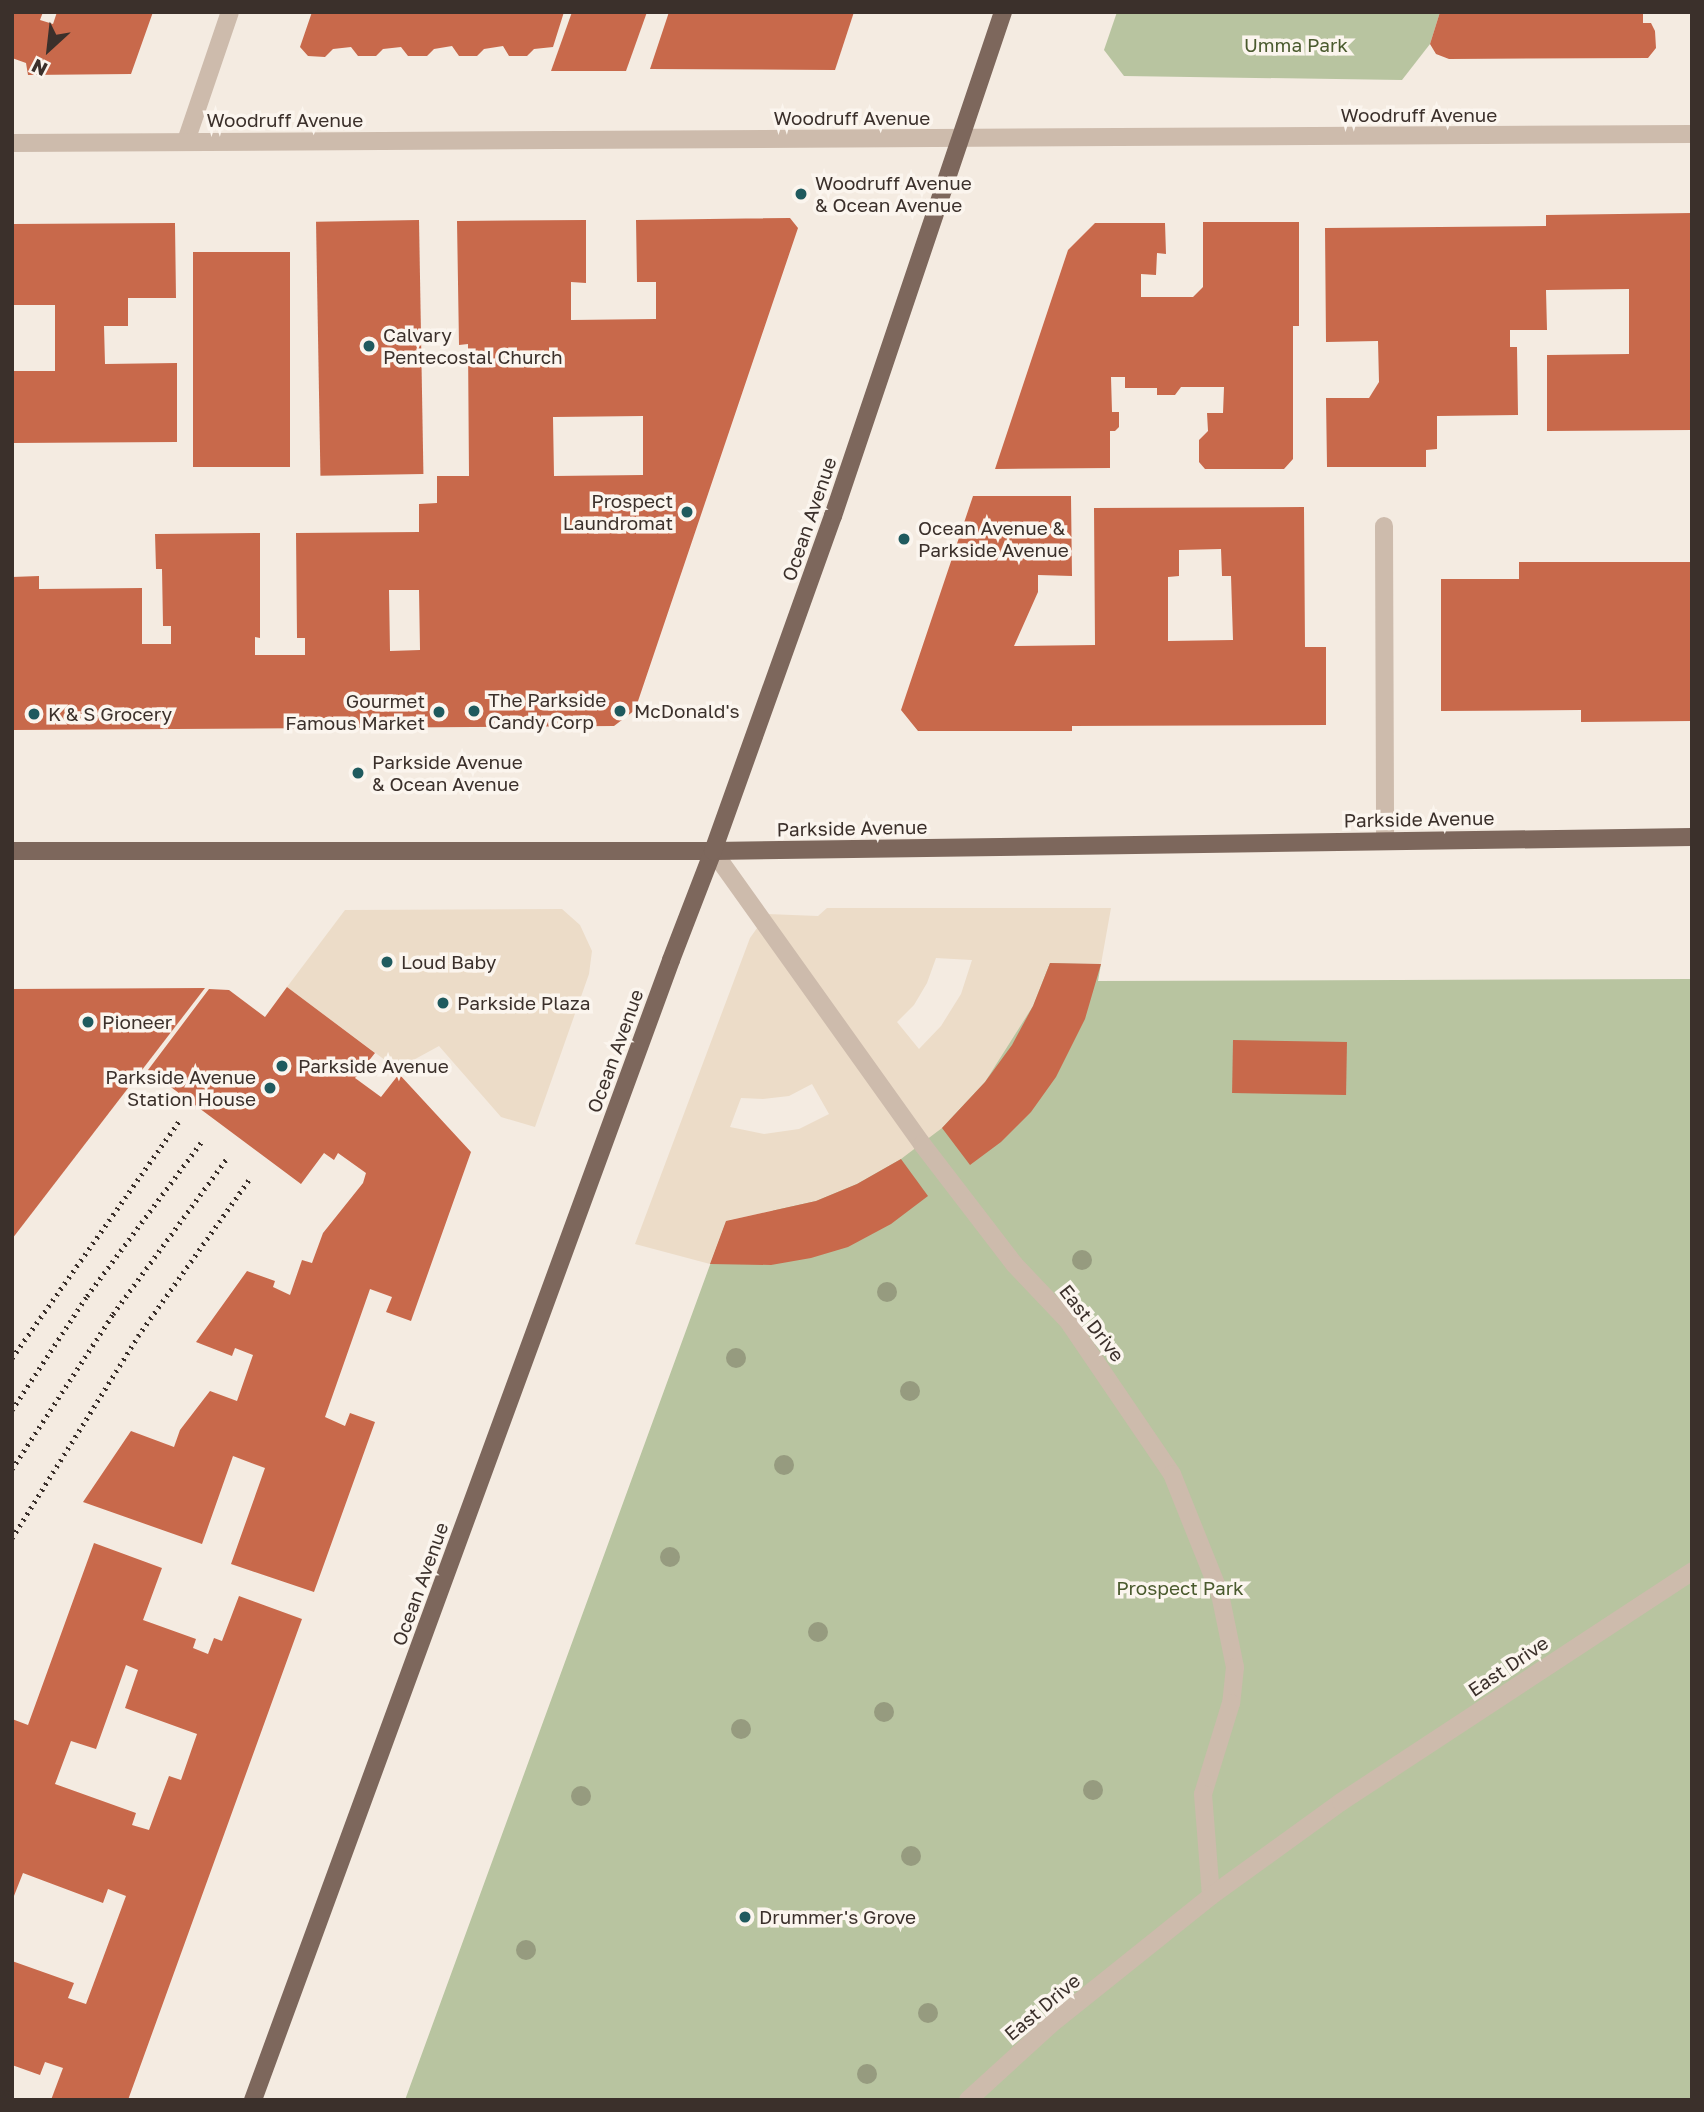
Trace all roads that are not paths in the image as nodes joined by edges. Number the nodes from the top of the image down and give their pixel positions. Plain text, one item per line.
1 (230, 12) edge
2 (1003, 12) edge
3 (1692, 134) edge
4 (960, 138) junction
5 (186, 141) junction
6 (12, 143) edge
7 (1384, 526) dead end
8 (1692, 837) edge
9 (1385, 840) junction
10 (12, 851) edge
11 (713, 851) junction
12 (1692, 1571) edge
13 (1211, 1896) junction
14 (253, 2100) edge
15 (968, 2100) edge

1 - 5 street
2 - 4 main road, Ocean Avenue
3 - 4 street, Woodruff Avenue
4 - 5 street, Woodruff Avenue
4 - 11 main road, Ocean Avenue
5 - 6 street, Woodruff Avenue
7 - 9 street
8 - 9 main road, Parkside Avenue
9 - 11 main road, Parkside Avenue
10 - 11 main road, Parkside Avenue
11 - 13 street, East Drive
11 - 14 main road, Ocean Avenue
12 - 13 street, East Drive
13 - 15 street, East Drive

